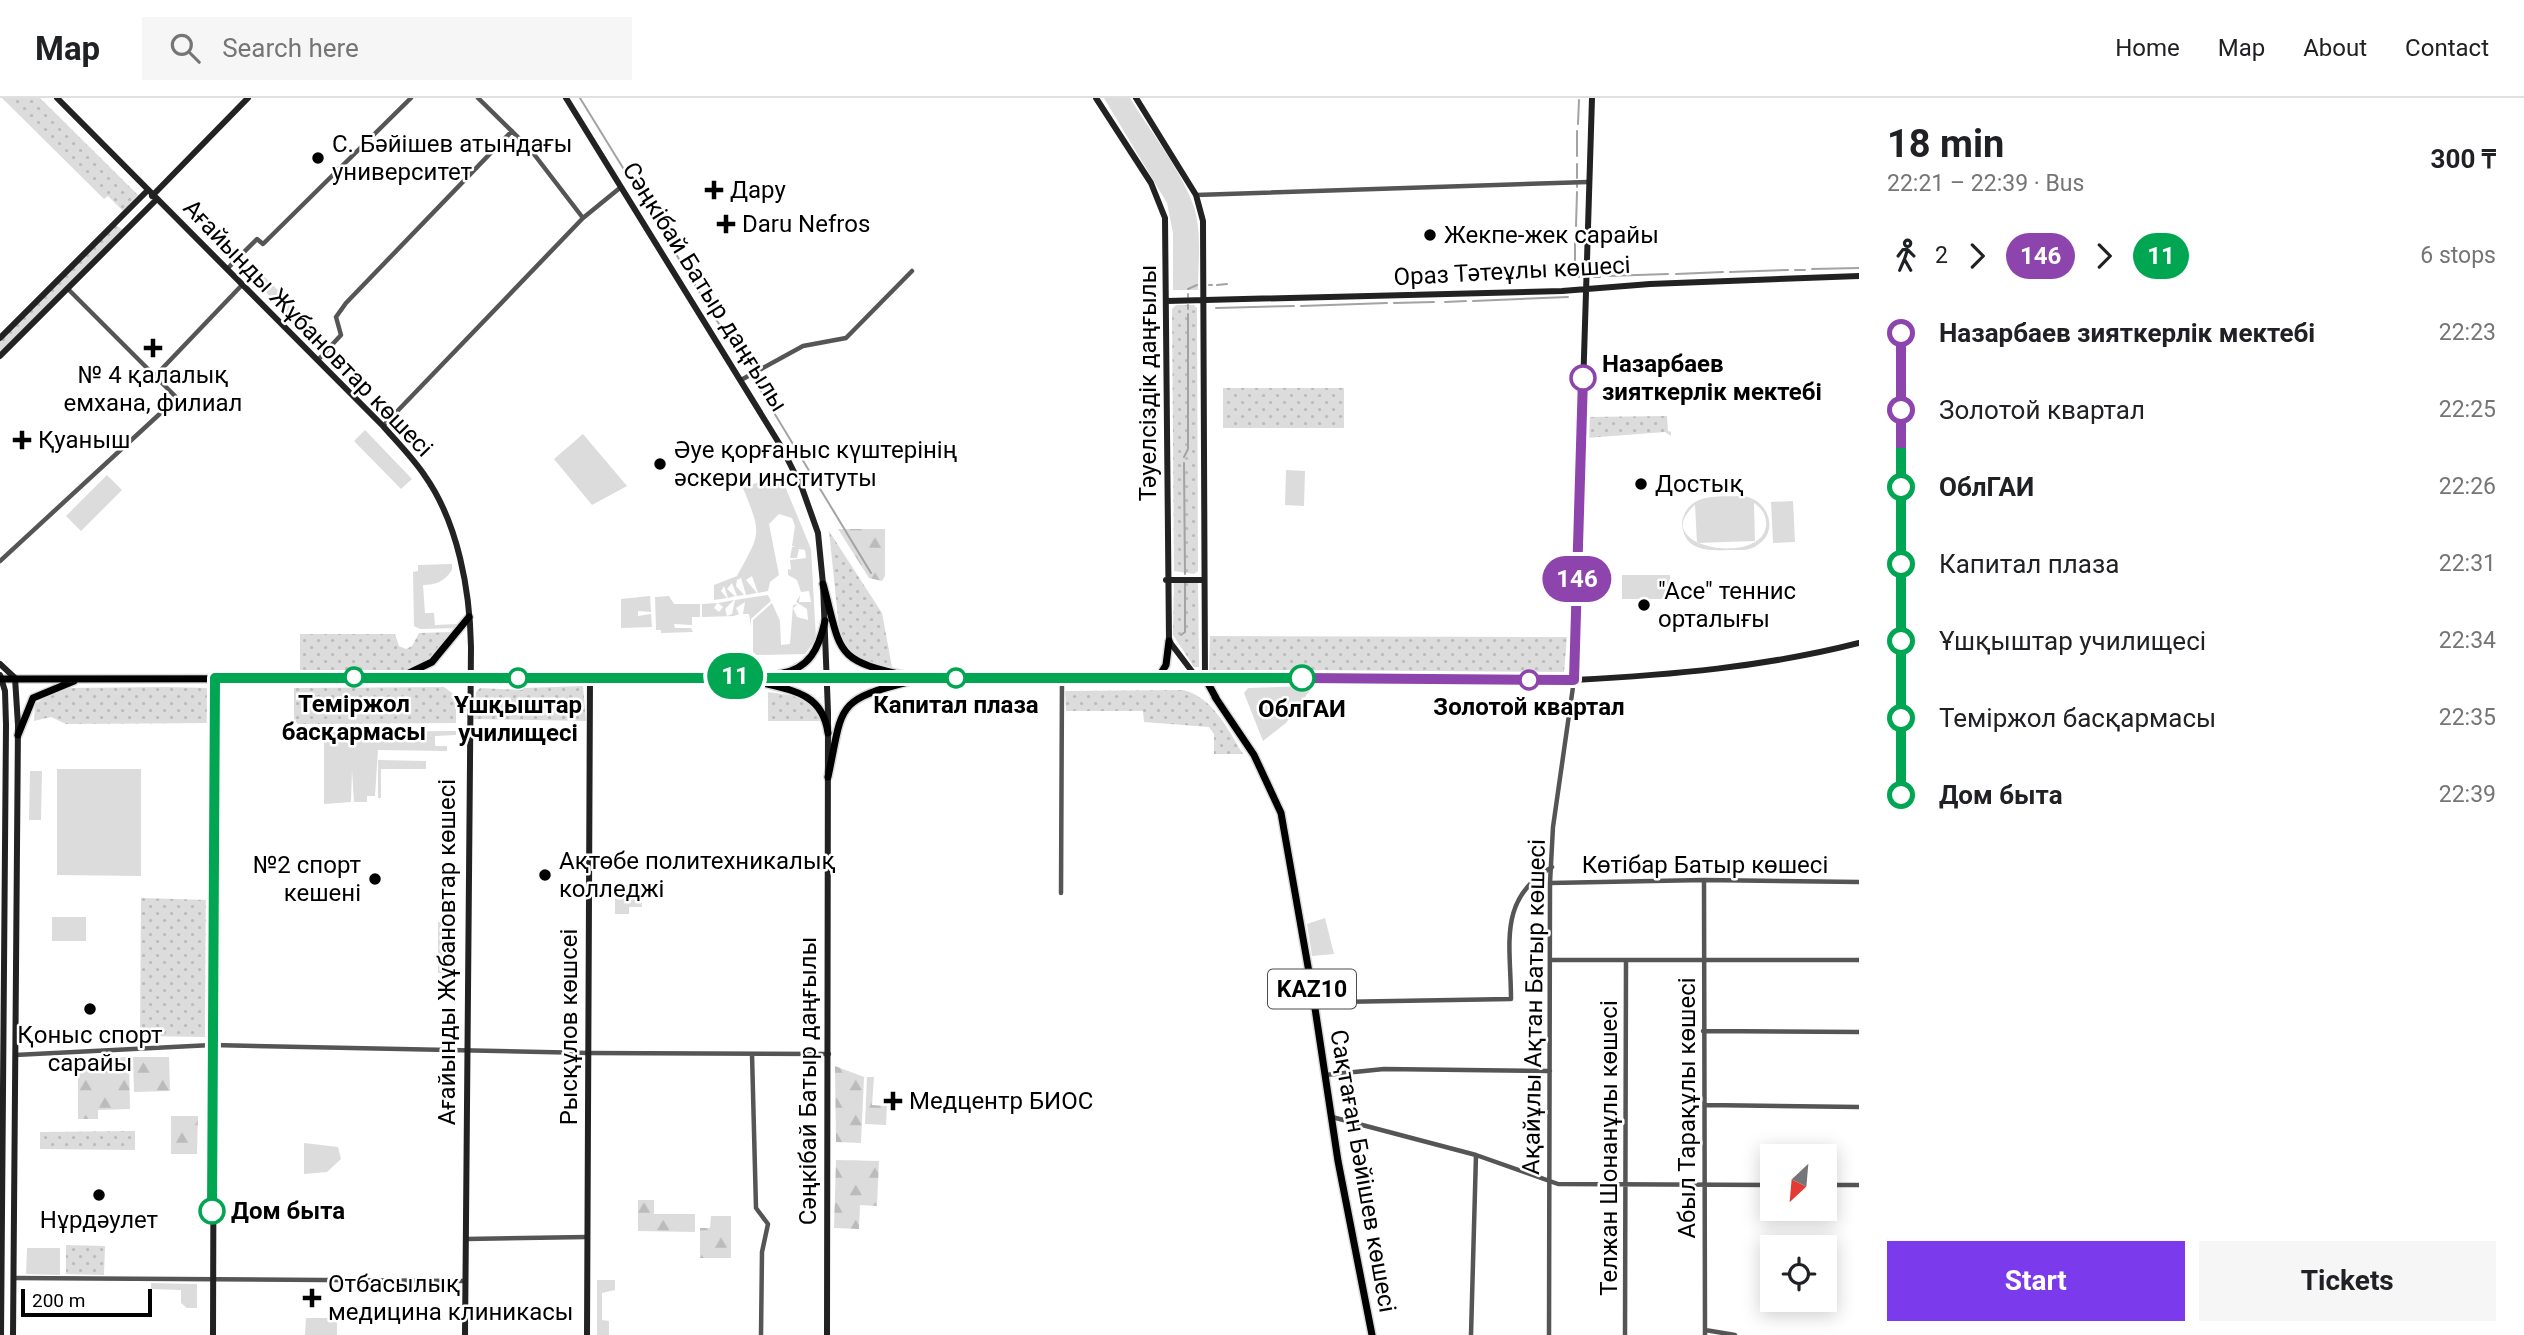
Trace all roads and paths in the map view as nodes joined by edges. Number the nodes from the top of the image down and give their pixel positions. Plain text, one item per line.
1 (57, 98) edge
2 (248, 98) edge
3 (411, 98) edge
4 (478, 98) edge
5 (566, 98) edge
6 (1096, 98) edge
7 (1136, 98) edge
8 (1592, 98) edge
9 (512, 131) junction
10 (1588, 182) junction
11 (621, 187) junction
12 (1196, 195) junction
13 (152, 196) junction
14 (583, 218) junction
15 (226, 269) junction
16 (912, 271) dead end
17 (1859, 276) edge
18 (242, 285) junction
19 (1586, 288) junction
20 (68, 289) junction
21 (1203, 300) junction
22 (1167, 301) junction
23 (0, 338) edge
24 (0, 356) edge
25 (317, 360) junction
26 (155, 376) junction
27 (741, 380) junction
28 (383, 426) junction
29 (0, 561) edge
30 (1166, 580) junction
31 (1203, 580) junction
32 (823, 584) junction
33 (469, 617) junction
34 (825, 621) junction
35 (1168, 641) junction
36 (1859, 643) edge
37 (0, 664) edge
38 (738, 676) junction
39 (754, 676) junction
40 (1, 677) edge
41 (401, 677) junction
42 (15, 678) junction
43 (81, 678) junction
44 (215, 678) junction
45 (470, 678) junction
46 (590, 678) junction
47 (827, 678) junction
48 (1062, 678) junction
49 (1158, 678) junction
50 (1201, 678) junction
51 (923, 679) junction
52 (1574, 680) junction
53 (3, 725) edge
54 (18, 725) junction
55 (828, 733) junction
56 (18, 734) junction
57 (828, 777) junction
58 (1552, 867) junction
59 (1704, 880) junction
60 (1859, 882) edge
61 (1550, 883) junction
62 (1061, 893) dead end
63 (1550, 960) junction
64 (1626, 960) junction
65 (1859, 960) edge
66 (1704, 961) junction
67 (4, 979) junction
68 (15, 979) junction
69 (1313, 995) junction
70 (1703, 1031) junction
71 (1859, 1032) edge
72 (212, 1045) junction
73 (466, 1050) junction
74 (588, 1053) junction
75 (752, 1054) junction
76 (829, 1054) junction
77 (15, 1055) junction
78 (1550, 1071) junction
79 (1325, 1075) junction
80 (1704, 1105) junction
81 (1859, 1107) edge
82 (1331, 1117) junction
83 (1476, 1155) junction
84 (2, 1178) junction
85 (14, 1178) junction
86 (1550, 1182) junction
87 (1627, 1185) junction
88 (1705, 1185) junction
89 (1760, 1185) edge
90 (1838, 1185) edge
91 (1859, 1185) edge
92 (587, 1237) junction
93 (464, 1239) junction
94 (13, 1278) junction
95 (213, 1280) junction
96 (464, 1281) junction
97 (1705, 1332) edge
98 (1, 1335) edge
99 (13, 1335) edge
100 (213, 1335) edge
101 (465, 1335) edge
102 (587, 1335) edge
103 (761, 1335) edge
104 (827, 1335) edge
105 (1372, 1335) edge
106 (1471, 1335) edge
107 (1549, 1335) edge
108 (1625, 1335) edge
109 (1735, 1335) edge

1 - 13 street, Ағайынды Жұбановтар көшесі
2 - 13 street
3 - 15 street
4 - 9 street
5 - 11 street, Сәңкібай Батыр даңғылы
6 - 22 street, Тәуелсіздік даңғылы
7 - 12 street
8 - 10 street
9 - 14 street
9 - 25 street
10 - 12 street
10 - 19 street
11 - 14 street
11 - 27 street, Сәңкібай Батыр даңғылы
12 - 21 street
13 - 15 street, Ағайынды Жұбановтар көшесі
13 - 20 street
13 - 23 street
14 - 28 street
15 - 18 street, Ағайынды Жұбановтар көшесі
16 - 27 street
17 - 19 street, Ораз Тәтеұлы көшесі
18 - 25 street, Ағайынды Жұбановтар көшесі
18 - 26 street
19 - 21 street, Ораз Тәтеұлы көшесі
19 - 52 street
20 - 24 street
20 - 26 street
21 - 22 street, Ораз Тәтеұлы көшесі
21 - 31 street
22 - 30 street, Тәуелсіздік даңғылы
25 - 28 street, Ағайынды Жұбановтар көшесі
26 - 29 street
27 - 32 street, Сәңкібай Батыр даңғылы
28 - 33 street, Ағайынды Жұбановтар көшесі
30 - 31 street
30 - 35 street, Тәуелсіздік даңғылы
31 - 50 street
32 - 34 street, Сәңкібай Батыр даңғылы
32 - 51 main road
33 - 41 main road
33 - 45 street, Ағайынды Жұбановтар көшесі
34 - 39 main road
34 - 47 street, Сәңкібай Батыр даңғылы
35 - 49 main road
35 - 50 street
36 - 52 street
37 - 42 street
38 - 39 main road
38 - 46 main road
38 - 55 main road
39 - 47 main road
40 - 42 main road
40 - 53 street
41 - 44 main road
41 - 45 main road
42 - 43 main road
42 - 54 street
43 - 44 main road
43 - 56 main road
44 - 72 street
45 - 46 main road
45 - 73 street, Ағайынды Жұбановтар көшесі
46 - 74 street, Рысқұлов көшсеі
47 - 51 main road
47 - 55 street, Сәңкібай Батыр даңғылы
48 - 49 main road
48 - 51 main road
48 - 62 street
49 - 50 main road
50 - 52 street
50 - 69 main road, Сақтаған Бәйішев көшесі / KAZ10
51 - 57 main road
52 - 58 street, Ақайұлы Ақтан Батыр көшесі
53 - 54 street
53 - 67 street
54 - 56 street
55 - 57 street, Сәңкібай Батыр даңғылы
56 - 68 street
57 - 76 street, Сәңкібай Батыр даңғылы
58 - 61 street, Ақайұлы Ақтан Батыр көшесі
58 - 69 street
59 - 60 street, Көтібар Батыр көшесі
59 - 61 street, Көтібар Батыр көшесі
59 - 66 street, Абыл Тарақұлы көшесі
61 - 63 street, Ақайұлы Ақтан Батыр көшесі
63 - 64 street
63 - 78 street, Ақайұлы Ақтан Батыр көшесі
64 - 66 street
64 - 87 street, Телжан Шонанұлы көшесі
65 - 66 street
66 - 70 street, Абыл Тарақұлы көшесі
67 - 68 street
67 - 84 street
68 - 77 street
69 - 79 main road, Сақтаған Бәйішев көшесі / KAZ10
70 - 71 street
70 - 80 street, Абыл Тарақұлы көшесі
72 - 73 street
72 - 77 street
72 - 95 street
73 - 74 street
73 - 93 street, Ағайынды Жұбановтар көшесі
74 - 75 street
74 - 92 street, Рысқұлов көшсеі
75 - 76 street
75 - 103 street
76 - 104 street, Сәңкібай Батыр даңғылы
77 - 85 street
78 - 79 street
78 - 86 street, Ақайұлы Ақтан Батыр көшесі
79 - 82 main road, Сақтаған Бәйішев көшесі / KAZ10
80 - 81 street
80 - 88 street, Абыл Тарақұлы көшесі
82 - 83 street
82 - 105 main road, Сақтаған Бәйішев көшесі / KAZ10
83 - 86 street
83 - 106 street
84 - 85 street
84 - 98 street
85 - 94 street
86 - 87 street
86 - 107 street, Ақайұлы Ақтан Батыр көшесі
87 - 88 street
87 - 108 street, Телжан Шонанұлы көшесі
88 - 89 street
88 - 97 street, Абыл Тарақұлы көшесі
90 - 91 street
92 - 93 street
92 - 102 street, Рысқұлов көшсеі
93 - 96 street, Ағайынды Жұбановтар көшесі
94 - 95 street
94 - 99 street
95 - 96 street
95 - 100 street
96 - 101 street, Ағайынды Жұбановтар көшесі
97 - 109 street

